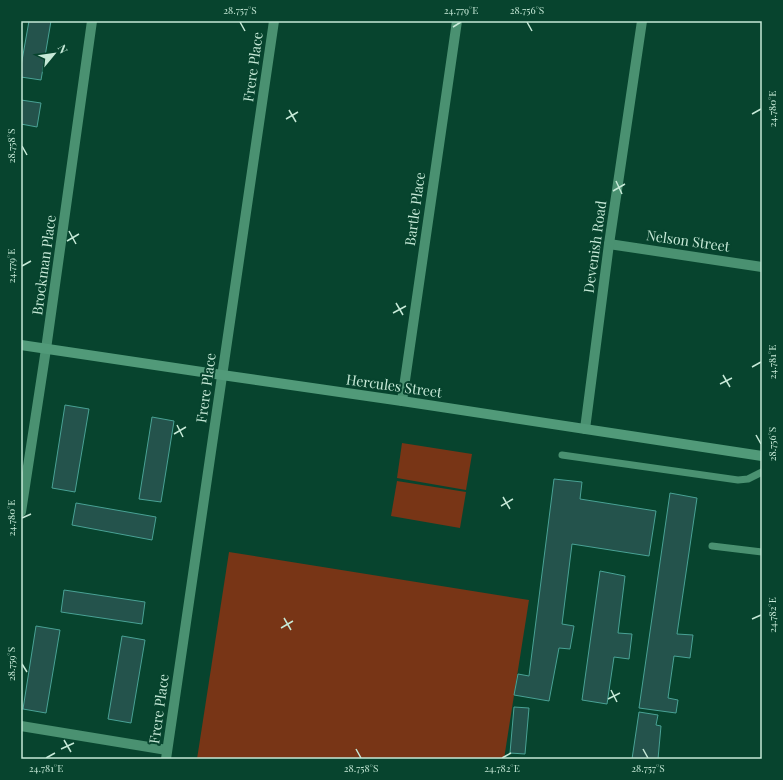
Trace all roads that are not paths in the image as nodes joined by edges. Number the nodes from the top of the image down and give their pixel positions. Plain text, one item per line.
1 (92, 21) edge
2 (274, 21) edge
3 (457, 21) edge
4 (642, 21) edge
5 (609, 244) junction
6 (762, 266) edge
7 (21, 345) edge
8 (46, 349) junction
9 (222, 375) junction
10 (402, 401) junction
11 (585, 429) junction
12 (562, 455) dead end
13 (762, 456) edge
14 (762, 472) edge
15 (21, 512) edge
16 (712, 546) dead end
17 (762, 552) edge
18 (21, 726) edge
19 (167, 755) edge

1 - 8 street, Brockman Place
2 - 9 street, Frere Place
3 - 10 street, Bartle Place
4 - 5 street, Devenish Road
5 - 6 street, Nelson Street
5 - 11 street, Devenish Road
7 - 8 street, Hercules Street
8 - 9 street, Hercules Street
8 - 15 street, Brockman Place
9 - 10 street, Hercules Street
9 - 19 street, Frere Place
10 - 11 street, Hercules Street
11 - 13 street, Hercules Street
12 - 14 lane
16 - 17 lane
18 - 19 street

